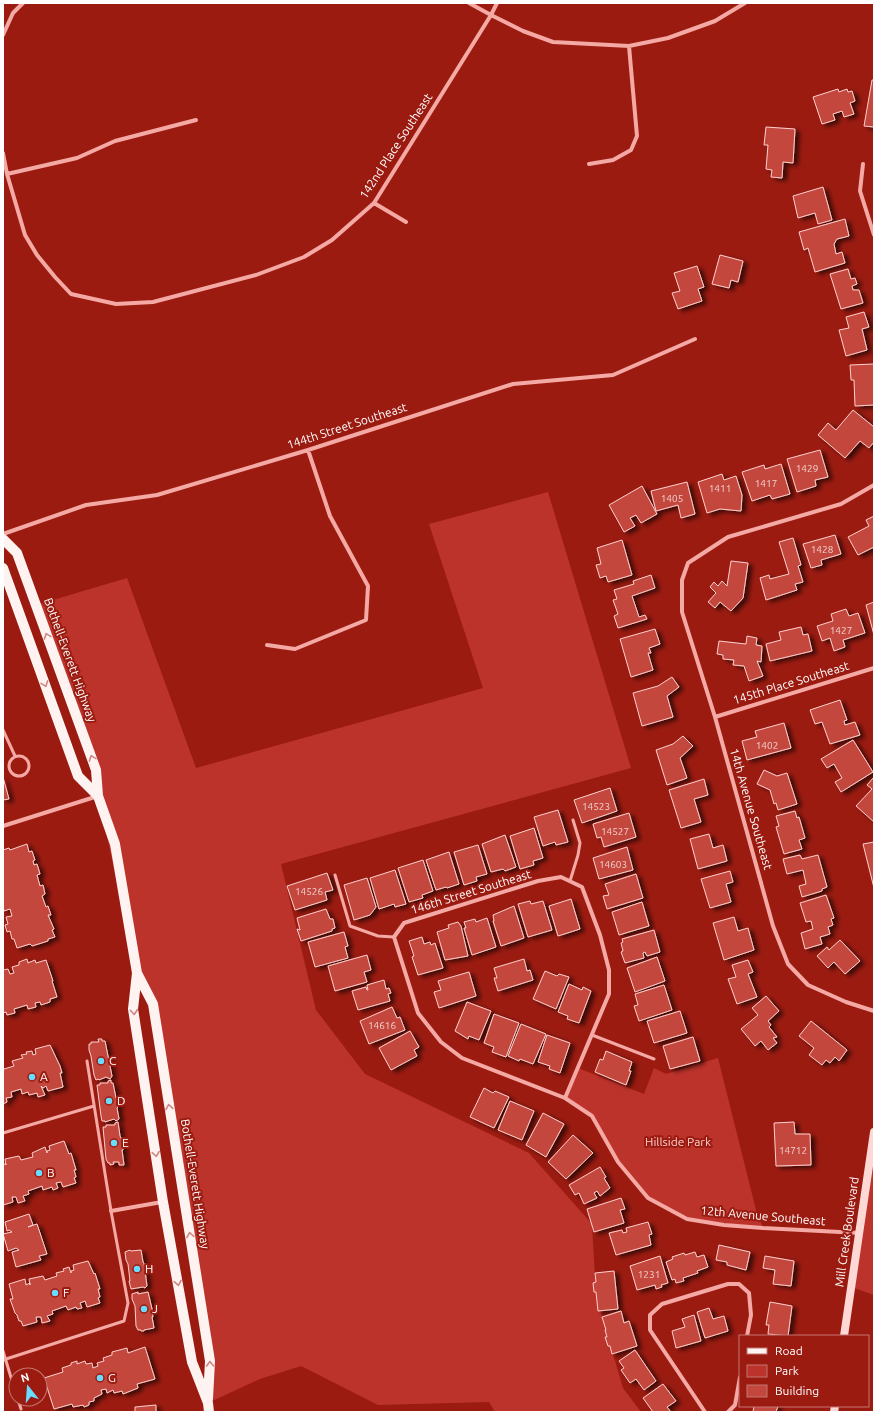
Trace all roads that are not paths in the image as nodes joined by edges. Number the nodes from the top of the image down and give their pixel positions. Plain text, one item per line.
1 (23, 3) edge
2 (469, 3) edge
3 (497, 3) edge
4 (745, 3) edge
5 (491, 15) junction
6 (3, 36) edge
7 (629, 46) junction
8 (196, 120) dead end
9 (3, 153) edge
10 (589, 164) dead end
11 (863, 164) dead end
12 (7, 174) junction
13 (374, 203) junction
14 (406, 222) dead end
15 (874, 235) edge
16 (696, 339) dead end
17 (308, 450) junction
18 (874, 485) edge
19 (3, 534) edge
20 (3, 539) edge
21 (3, 568) edge
22 (267, 645) dead end
23 (874, 670) edge
24 (715, 717) junction
25 (3, 730) edge
26 (15, 756) junction
27 (98, 796) junction
28 (572, 820) dead end
29 (3, 826) edge
30 (335, 875) dead end
31 (570, 881) junction
32 (394, 937) junction
33 (137, 973) junction
34 (874, 1011) edge
35 (592, 1035) junction
36 (654, 1059) dead end
37 (87, 1061) dead end
38 (565, 1098) junction
39 (94, 1106) junction
40 (874, 1132) edge
41 (3, 1133) edge
42 (163, 1202) junction
43 (111, 1211) junction
44 (859, 1233) junction
45 (747, 1335) edge
46 (844, 1335) edge
47 (3, 1351) edge
48 (4, 1360) edge
49 (8, 1371) edge
50 (739, 1383) edge
51 (208, 1407) edge
52 (706, 1412) edge
53 (728, 1412) edge

1 - 6 street
2 - 5 street
3 - 5 street, 142nd Place Southeast
4 - 7 street
5 - 7 street
5 - 13 street, 142nd Place Southeast
7 - 10 street
8 - 12 street
9 - 12 street, 142nd Place Southeast
11 - 15 street
12 - 13 street, 142nd Place Southeast
13 - 14 street
16 - 17 street, 144th Street Southeast
17 - 19 street, 144th Street Southeast
17 - 22 street
18 - 24 street, 14th Avenue Southeast
27 -> 20 main road, Bothell-Everett Highway
21 -> 27 main road, Bothell-Everett Highway
23 - 24 street, 145th Place Southeast
24 - 34 street, 14th Avenue Southeast
25 - 26 lane
26 - 26 lane
27 - 29 street
27 - 33 main road, Bothell-Everett Highway
28 - 31 lane
30 - 32 lane
31 - 32 street, 146th Street Southeast
31 - 35 street
32 - 38 street, 12th Avenue Southeast
33 -> 42 main road, Bothell-Everett Highway
51 -> 33 main road, Bothell-Everett Highway
35 - 36 lane
35 - 38 street
37 - 39 lane
38 - 44 street, 12th Avenue Southeast
39 - 41 lane
39 - 43 lane
40 - 44 street, Mill Creek Boulevard
42 - 43 street
42 -> 51 main road, Bothell-Everett Highway
43 - 48 lane
44 - 46 street, Mill Creek Boulevard
45 - 52 street
47 - 48 lane
48 - 49 lane
50 - 53 street

